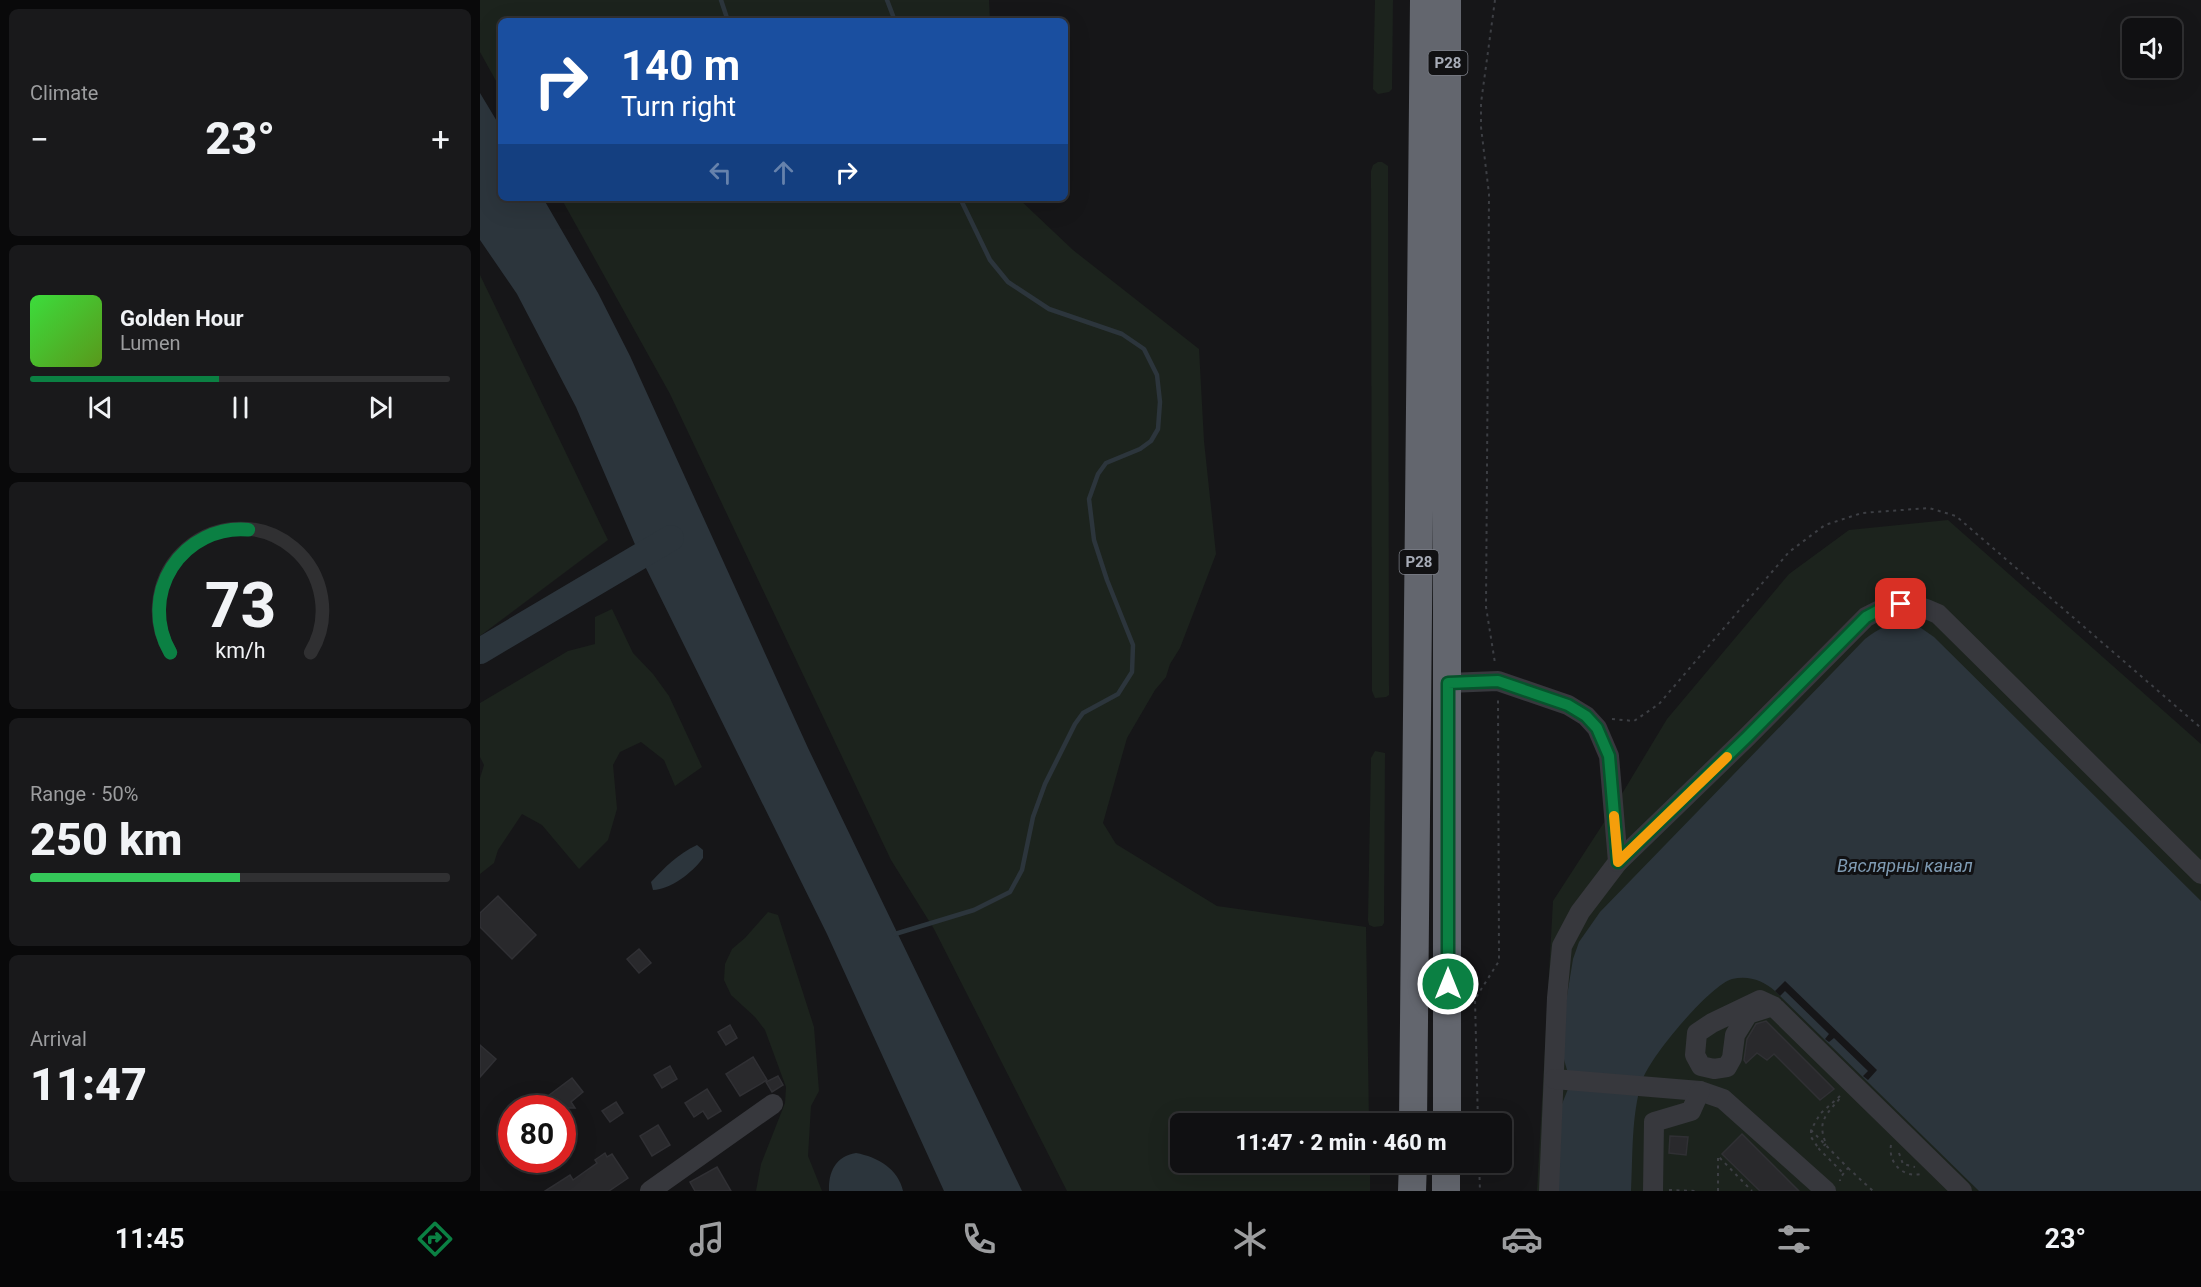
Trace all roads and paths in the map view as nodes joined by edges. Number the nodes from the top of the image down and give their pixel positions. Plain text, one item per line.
1 (1424, 0) edge
2 (1447, 0) edge
3 (1465, 0) edge
4 (1495, 0) edge
5 (1448, 126) junction
6 (1498, 681) junction
7 (1448, 683) junction
8 (1618, 862) junction
9 (2201, 874) edge
10 (1773, 1006) dead end
11 (1556, 1079) junction
12 (1700, 1091) junction
13 (773, 1104) dead end
14 (1413, 1113) edge
15 (1447, 1113) edge
16 (1478, 1113) edge
17 (1811, 1130) junction
18 (1891, 1143) dead end
19 (1826, 1144) junction
20 (1819, 1149) junction
21 (1848, 1168) junction
22 (1413, 1173) edge
23 (1446, 1173) edge
24 (1479, 1173) edge
25 (1843, 1173) junction
26 (1923, 1174) dead end
27 (1653, 1190) edge
28 (1834, 1190) edge
29 (650, 1191) edge
30 (1412, 1191) edge
31 (1446, 1191) edge
32 (1480, 1191) edge
33 (1549, 1191) edge
34 (1696, 1191) edge
35 (1718, 1191) edge
36 (1752, 1191) edge
37 (1873, 1191) edge
38 (1962, 1191) edge

1 - 14 highway, Р28
2 - 5 highway, Р28
3 - 5 highway
4 - 6 path
5 - 7 highway, Р28
6 - 7 street
6 - 8 street
6 - 16 path
7 - 15 highway, Р28
8 - 9 street
8 - 11 street
10 - 38 street
11 - 12 street
11 - 33 street
12 - 27 street
12 - 28 street
13 - 29 street
17 - 19 path
17 - 19 path
17 - 20 path
18 - 26 path
19 - 20 path
19 - 21 path
20 - 25 path
21 - 25 path
21 - 37 path
22 - 30 highway
23 - 31 highway
24 - 32 path
25 - 28 path
27 - 34 path
35 - 36 path

